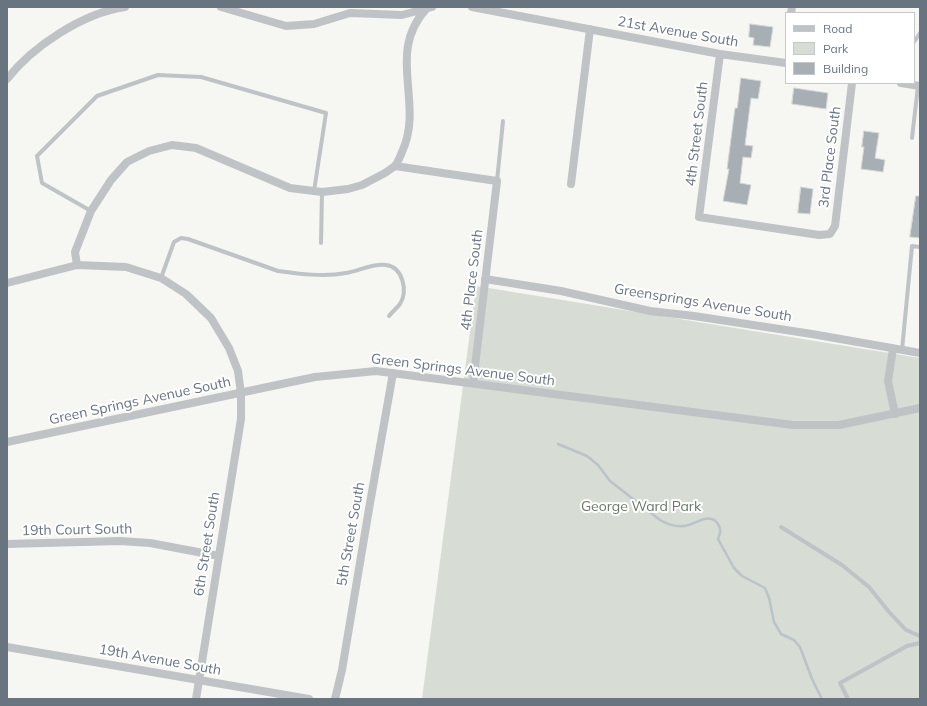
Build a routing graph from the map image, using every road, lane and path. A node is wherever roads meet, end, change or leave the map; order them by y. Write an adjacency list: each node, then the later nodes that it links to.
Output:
1 (125, 7): 8 (street)
2 (222, 7): 3 (street)
3 (429, 7): 14 (street)
4 (472, 7): 5 (street, 21st Avenue South)
5 (590, 29): 6 (street, 21st Avenue South); 16 (street)
6 (720, 54): 7 (street, 21st Avenue South); 19 (street, 4th Street South)
7 (785, 61)
8 (7, 79)
9 (852, 84): 19 (street, 3rd Place South)
10 (907, 84): 11 (street)
11 (919, 86): 13 (lane)
12 (503, 121): 15 (lane)
13 (912, 138)
14 (395, 166): 15 (street); 17 (street)
15 (497, 181): 24 (street, 4th Place South)
16 (571, 184)
17 (318, 192): 18 (street); 18 (lane); 20 (lane)
18 (91, 211): 22 (street)
19 (830, 234)
20 (321, 243)
21 (920, 247): 27 (lane)
22 (77, 265): 23 (street, 6th Street South); 25 (street, 6th Street South)
23 (161, 278): 26 (lane); 31 (street, 6th Street South)
24 (485, 279): 27 (street, Greensprings Avenue South); 30 (street, 4th Place South)
25 (7, 282)
26 (389, 316)
27 (897, 349): 28 (street, Greensprings Avenue South); 33 (street)
28 (920, 353)
29 (393, 373): 30 (street, Green Springs Avenue South); 31 (street, Green Springs Avenue South); 44 (street, 5th Street South)
30 (473, 383): 33 (street, Green Springs Avenue South)
31 (241, 394): 34 (street, Green Springs Avenue South); 37 (street, 6th Street South)
32 (920, 408): 33 (street, Green Springs Avenue South)
33 (895, 414)
34 (7, 442)
35 (781, 527): 38 (lane)
36 (7, 544): 37 (street, 19th Court South)
37 (218, 556): 41 (street, 6th Street South)
38 (920, 636)
39 (920, 643): 45 (lane)
40 (7, 647): 41 (street, 19th Avenue South)
41 (199, 680): 42 (street, 6th Street South); 43 (street, 19th Avenue South)
42 (196, 699)
43 (309, 699)
44 (335, 699)
45 (848, 699)

